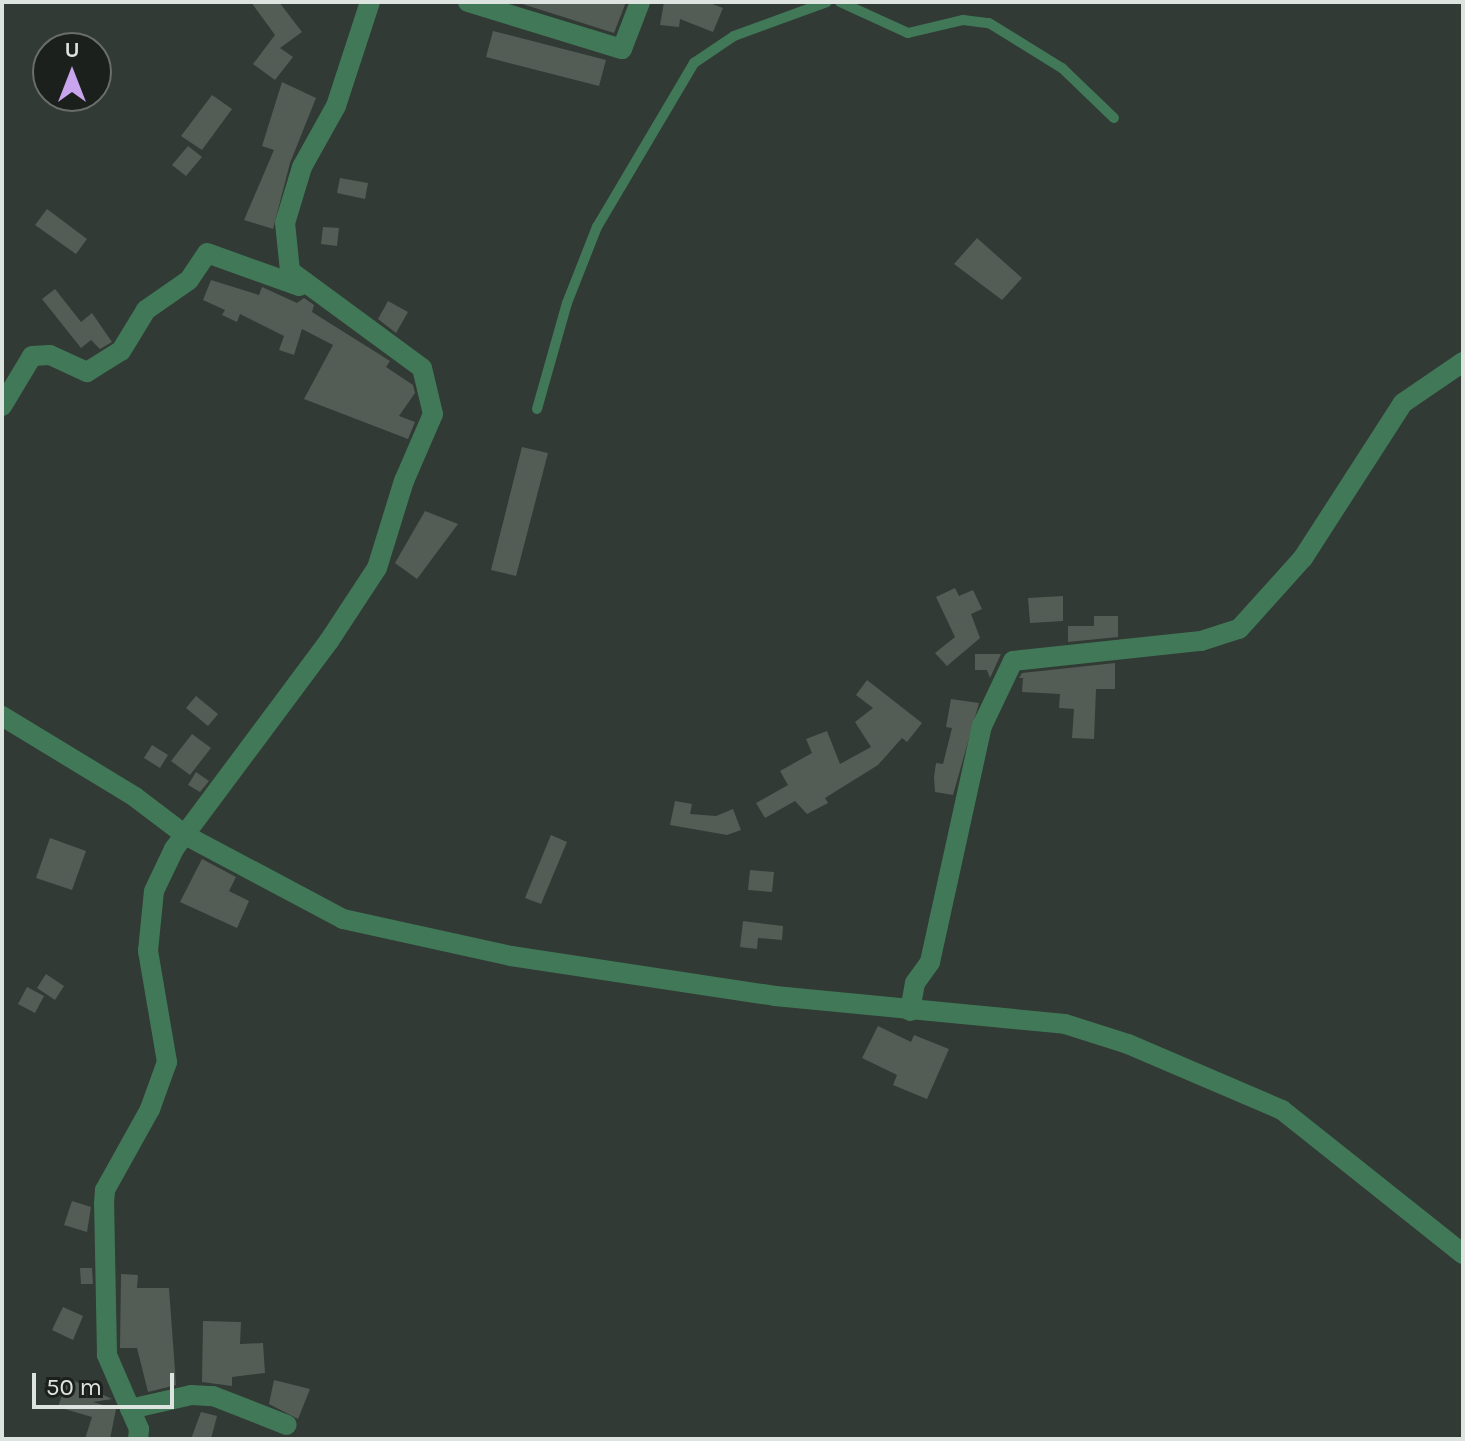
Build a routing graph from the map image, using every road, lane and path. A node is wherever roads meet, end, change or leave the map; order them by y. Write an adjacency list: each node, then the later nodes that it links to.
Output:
1 (370, 2): 7 (street)
2 (468, 2): 3 (street)
3 (640, 2)
4 (827, 2): 10 (lane)
5 (840, 2): 6 (lane)
6 (1114, 118)
7 (319, 294): 9 (street); 12 (street)
8 (1463, 362): 13 (street)
9 (2, 406)
10 (537, 409)
11 (2, 716): 12 (street)
12 (185, 835): 13 (street); 15 (street)
13 (912, 999): 14 (street)
14 (1463, 1254)
15 (130, 1409): 16 (street); 17 (street)
16 (287, 1425)
17 (138, 1439)

